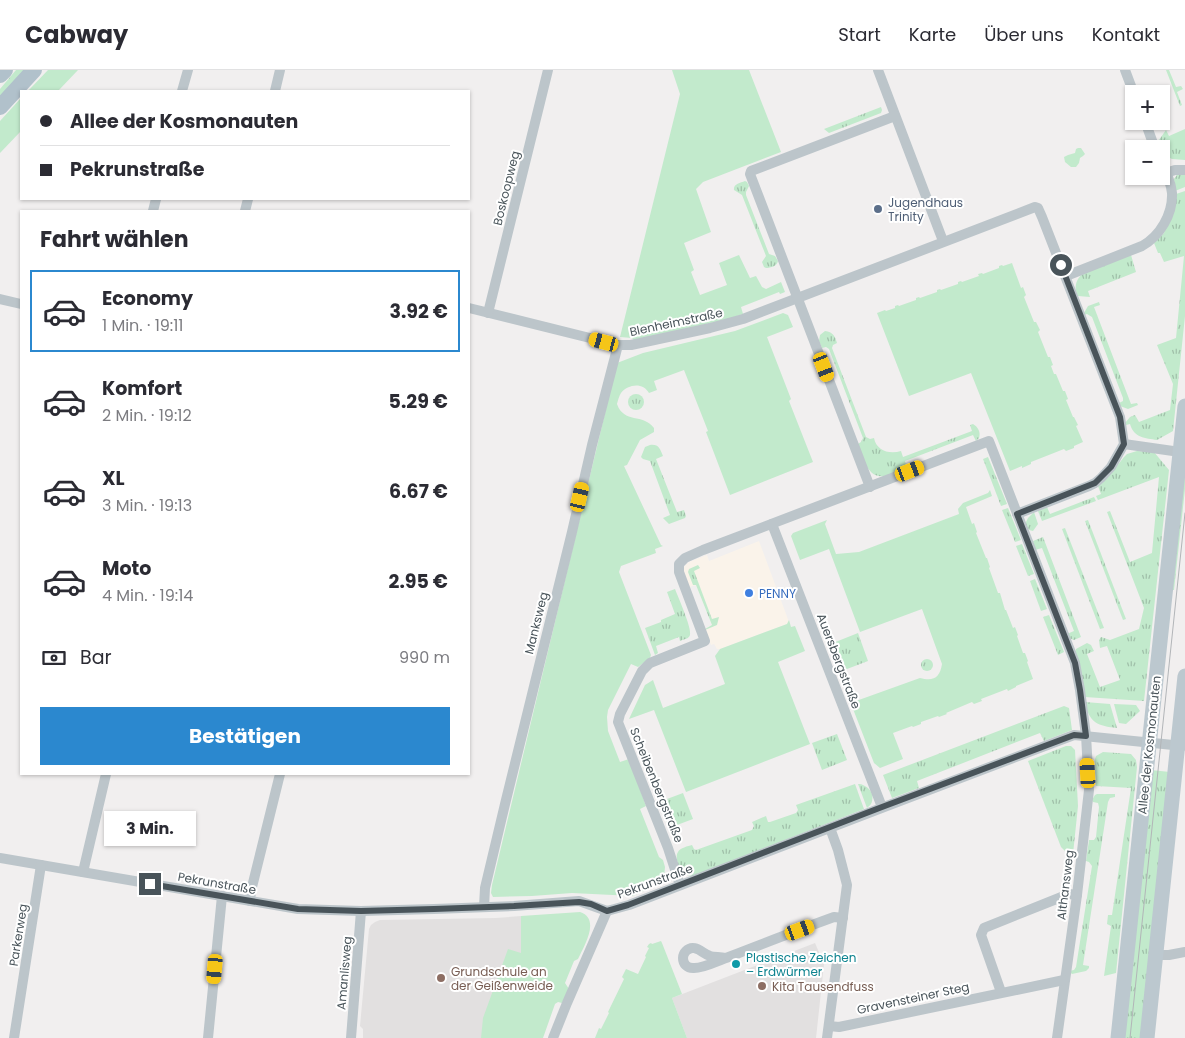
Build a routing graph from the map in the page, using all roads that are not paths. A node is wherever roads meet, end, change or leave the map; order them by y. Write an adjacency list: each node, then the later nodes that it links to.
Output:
1 (5, 70): 8 (main road)
2 (34, 70): 12 (main road)
3 (188, 70): 10 (street)
4 (280, 70): 11 (street)
5 (548, 70): 23 (street, Boskoopweg)
6 (878, 70): 13 (street)
7 (1125, 70): 9 (street)
8 (0, 75)
9 (1131, 85)
10 (182, 90)
11 (275, 90)
12 (0, 107)
13 (895, 116): 17 (street); 19 (street)
14 (1185, 170): 15 (street)
15 (1170, 172)
16 (1170, 184): 18 (street)
17 (943, 241): 18 (street, Blenheimstraße); 19 (street, Blenheimstraße)
18 (1066, 276): 26 (street)
19 (798, 298): 24 (street, Blenheimstraße); 28 (street)
20 (0, 299): 21 (street)
21 (20, 304)
22 (470, 308): 23 (street, Blenheimstraße)
23 (488, 313): 24 (street, Blenheimstraße)
24 (618, 345): 46 (street, Manksweg)
25 (1185, 406): 27 (main road, Allee der Kosmonauten)
26 (1124, 444): 27 (street); 29 (street)
27 (1180, 452): 33 (main road, Allee der Kosmonauten)
28 (870, 487): 29 (street); 30 (street)
29 (1017, 514): 32 (street)
30 (772, 524): 37 (street, Auersbergstraße); 42 (street, Scheibenbergstraße)
31 (1185, 676): 34 (main road)
32 (1086, 736): 33 (street, Pekrunstraße); 37 (street, Pekrunstraße); 43 (street, Althansweg)
33 (1149, 742): 34 (street, Pekrunstraße); 62 (main road, Allee der Kosmonauten)
34 (1181, 746): 51 (main road)
35 (106, 775): 41 (street)
36 (280, 775): 45 (street)
37 (882, 807): 38 (street, Pekrunstraße)
38 (830, 828): 42 (street, Pekrunstraße); 49 (street)
39 (0, 858): 40 (street, Pekrunstraße)
40 (41, 865): 41 (street, Pekrunstraße); 56 (street, Parkerweg)
41 (83, 872): 44 (street, Pekrunstraße)
42 (680, 885): 48 (street, Pekrunstraße)
43 (1077, 895): 53 (street, Althansweg); 54 (street)
44 (222, 896): 45 (street, Pekrunstraße); 57 (street)
45 (250, 901): 47 (street, Pekrunstraße)
46 (484, 907): 47 (street, Pekrunstraße); 48 (street, Pekrunstraße)
47 (361, 911): 58 (street, Amanlisweg)
48 (607, 911): 59 (street)
49 (843, 918): 52 (street); 55 (street)
50 (1185, 952): 51 (street)
51 (1155, 955): 63 (main road)
52 (725, 958)
53 (1064, 980): 54 (street, Gravensteiner Steg); 61 (street, Althansweg)
54 (1001, 992): 55 (street, Gravensteiner Steg)
55 (829, 1026): 60 (street)
56 (14, 1038)
57 (208, 1038)
58 (351, 1038)
59 (553, 1038)
60 (827, 1038)
61 (1057, 1038)
62 (1118, 1038)
63 (1147, 1038)

